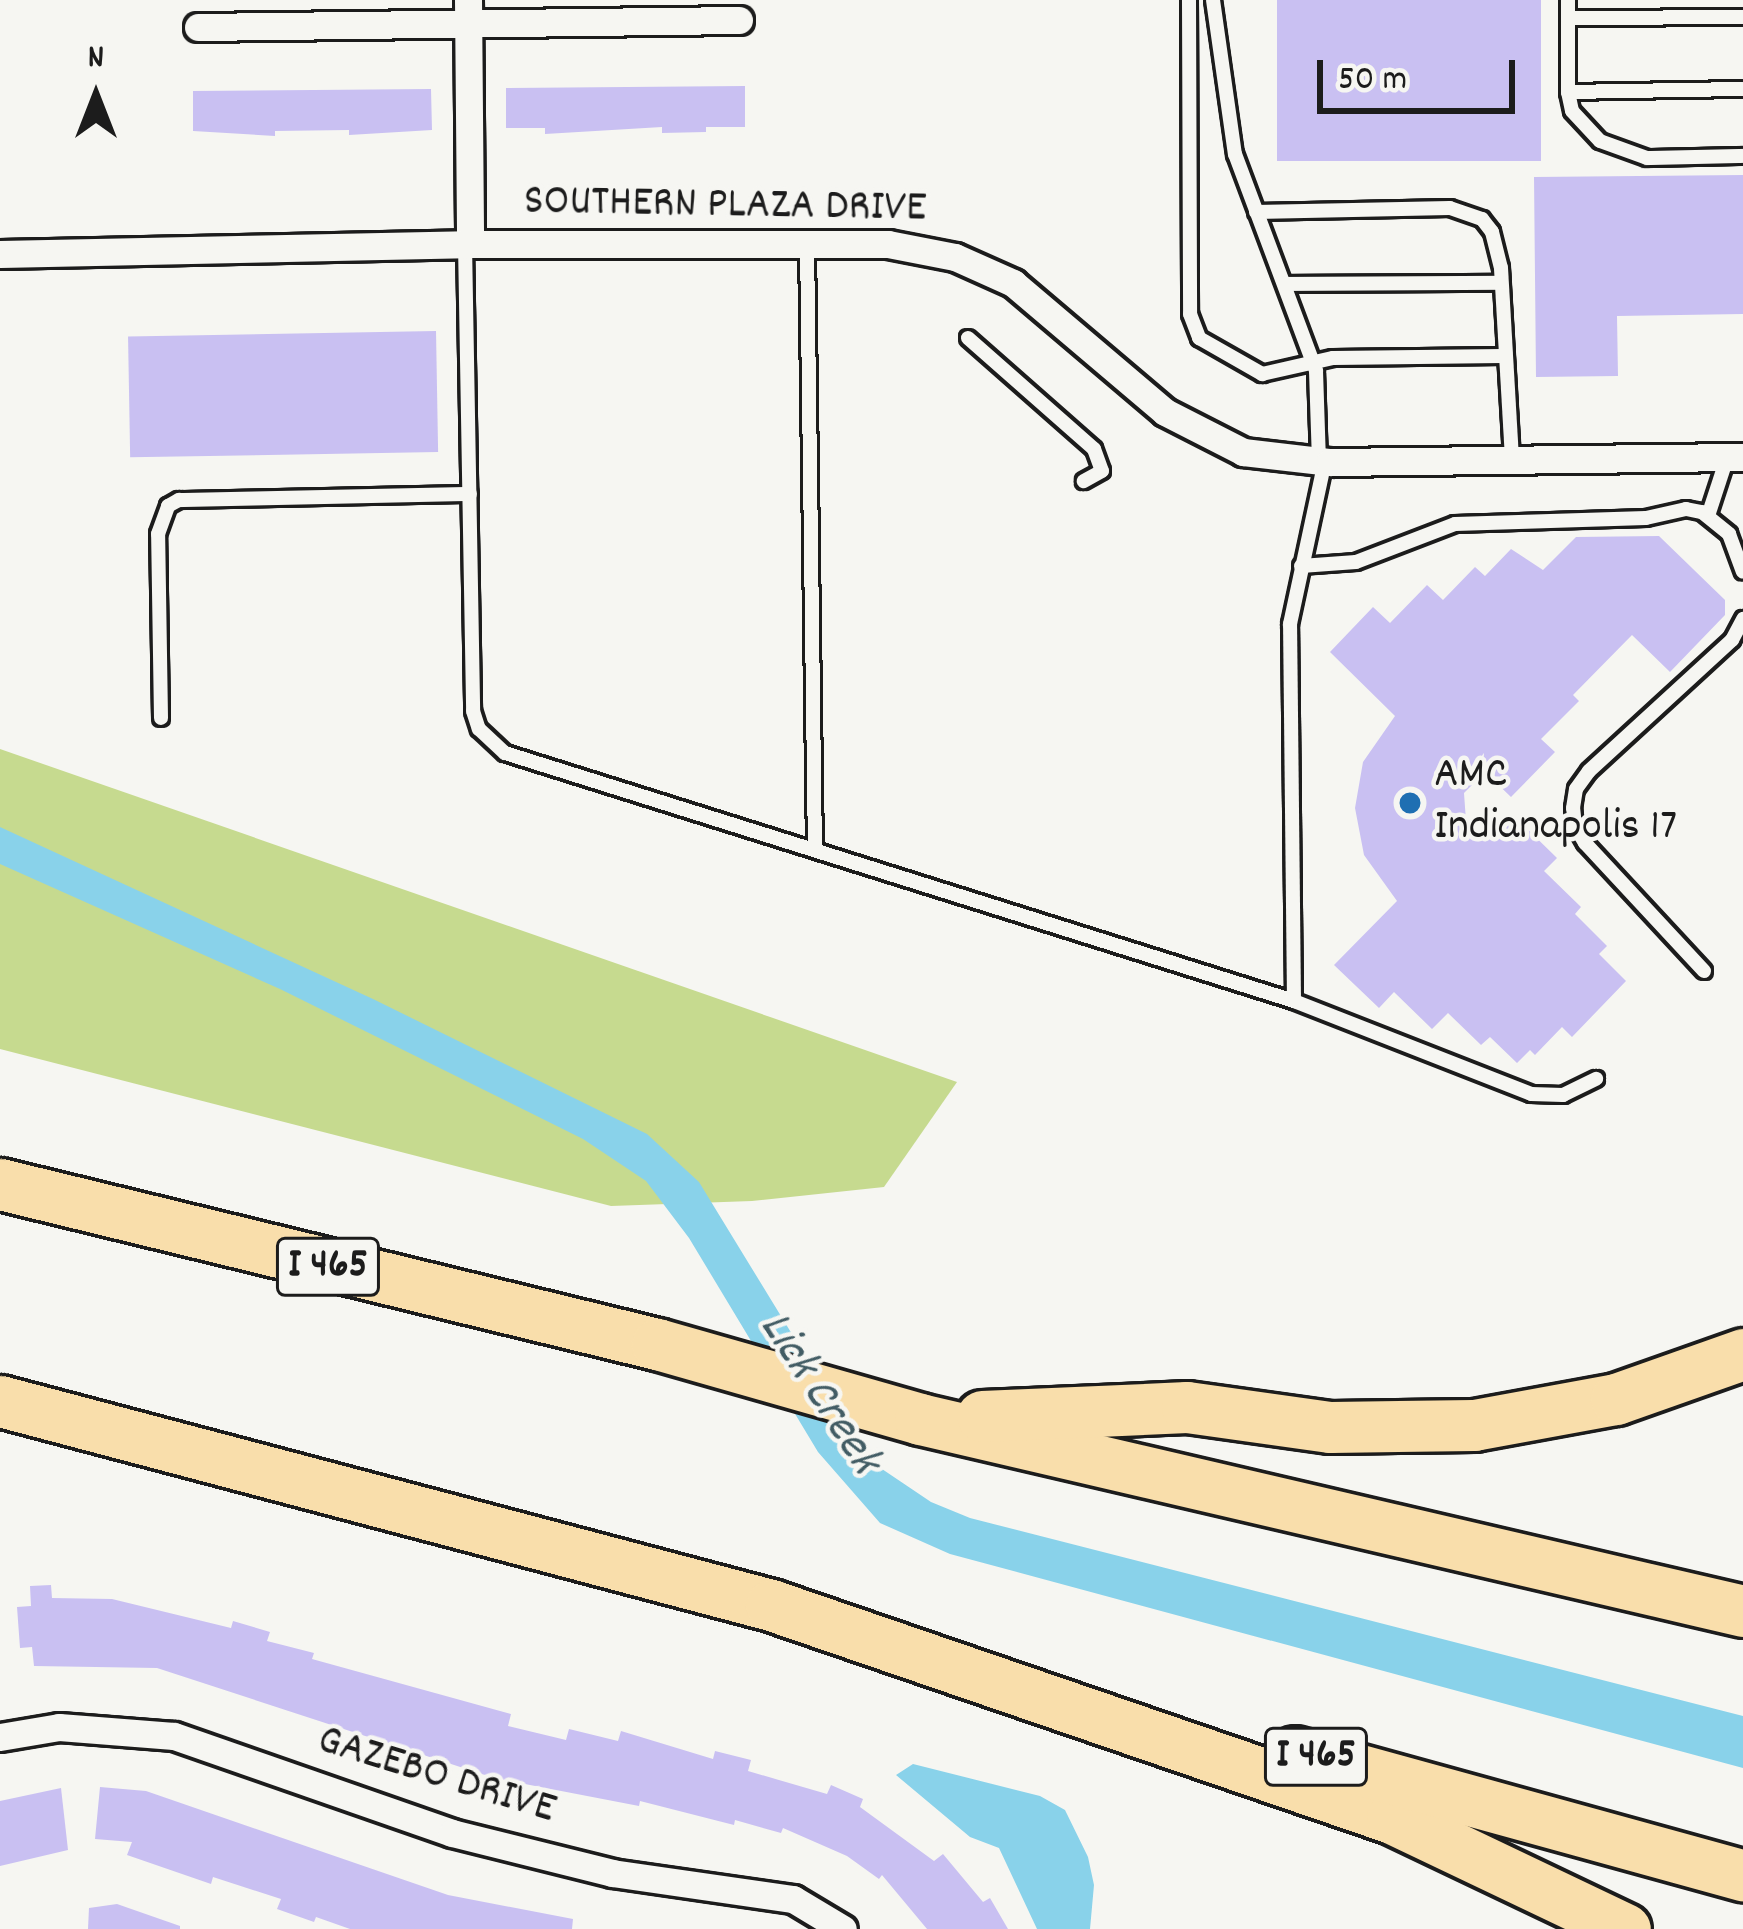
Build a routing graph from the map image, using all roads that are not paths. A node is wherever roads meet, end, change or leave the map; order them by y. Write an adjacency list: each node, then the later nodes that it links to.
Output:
1 (1189, 0): 20 (lane)
2 (1213, 0): 12 (lane)
3 (1568, 0): 6 (lane)
4 (468, 12): 7 (street); 8 (street); 14 (street)
5 (1743, 17): 6 (lane)
6 (1568, 18): 10 (lane)
7 (739, 20)
8 (198, 27)
9 (1743, 89): 10 (lane)
10 (1568, 92): 11 (lane)
11 (1743, 156)
12 (1256, 212): 16 (lane); 17 (lane)
13 (807, 242): 14 (street, SOUTHERN PLAZA DRIVE); 23 (street, SOUTHERN PLAZA DRIVE); 31 (lane)
14 (468, 244): 15 (street, SOUTHERN PLAZA DRIVE); 25 (lane)
15 (0, 254)
16 (1501, 283): 17 (lane); 19 (lane)
17 (1285, 284): 20 (lane)
18 (968, 338): 24 (lane)
19 (1503, 356): 20 (lane); 22 (lane)
20 (1313, 361): 23 (lane)
21 (1735, 457): 22 (street, SOUTHERN PLAZA DRIVE); 26 (lane)
22 (1512, 459): 23 (street, SOUTHERN PLAZA DRIVE)
23 (1322, 461): 27 (lane)
24 (1084, 481)
25 (470, 494): 30 (lane); 31 (lane)
26 (1708, 516): 27 (lane); 28 (lane)
27 (1301, 566): 33 (lane)
28 (1743, 572)
29 (1743, 619): 32 (lane)
30 (161, 718)
31 (814, 850): 33 (lane)
32 (1704, 971)
33 (1294, 1001): 34 (lane)
34 (1596, 1079)
35 (0, 1184): 38 (highway, I 465)
36 (1743, 1354): 38 (highway)
37 (0, 1401): 40 (highway, I 465)
38 (920, 1419): 39 (highway, I 465)
39 (1743, 1611)
40 (888, 1646): 42 (highway, I 465); 44 (highway)
41 (0, 1737): 43 (street, GAZEBO DRIVE)
42 (1743, 1875)
43 (843, 1929)
44 (1625, 1929)

